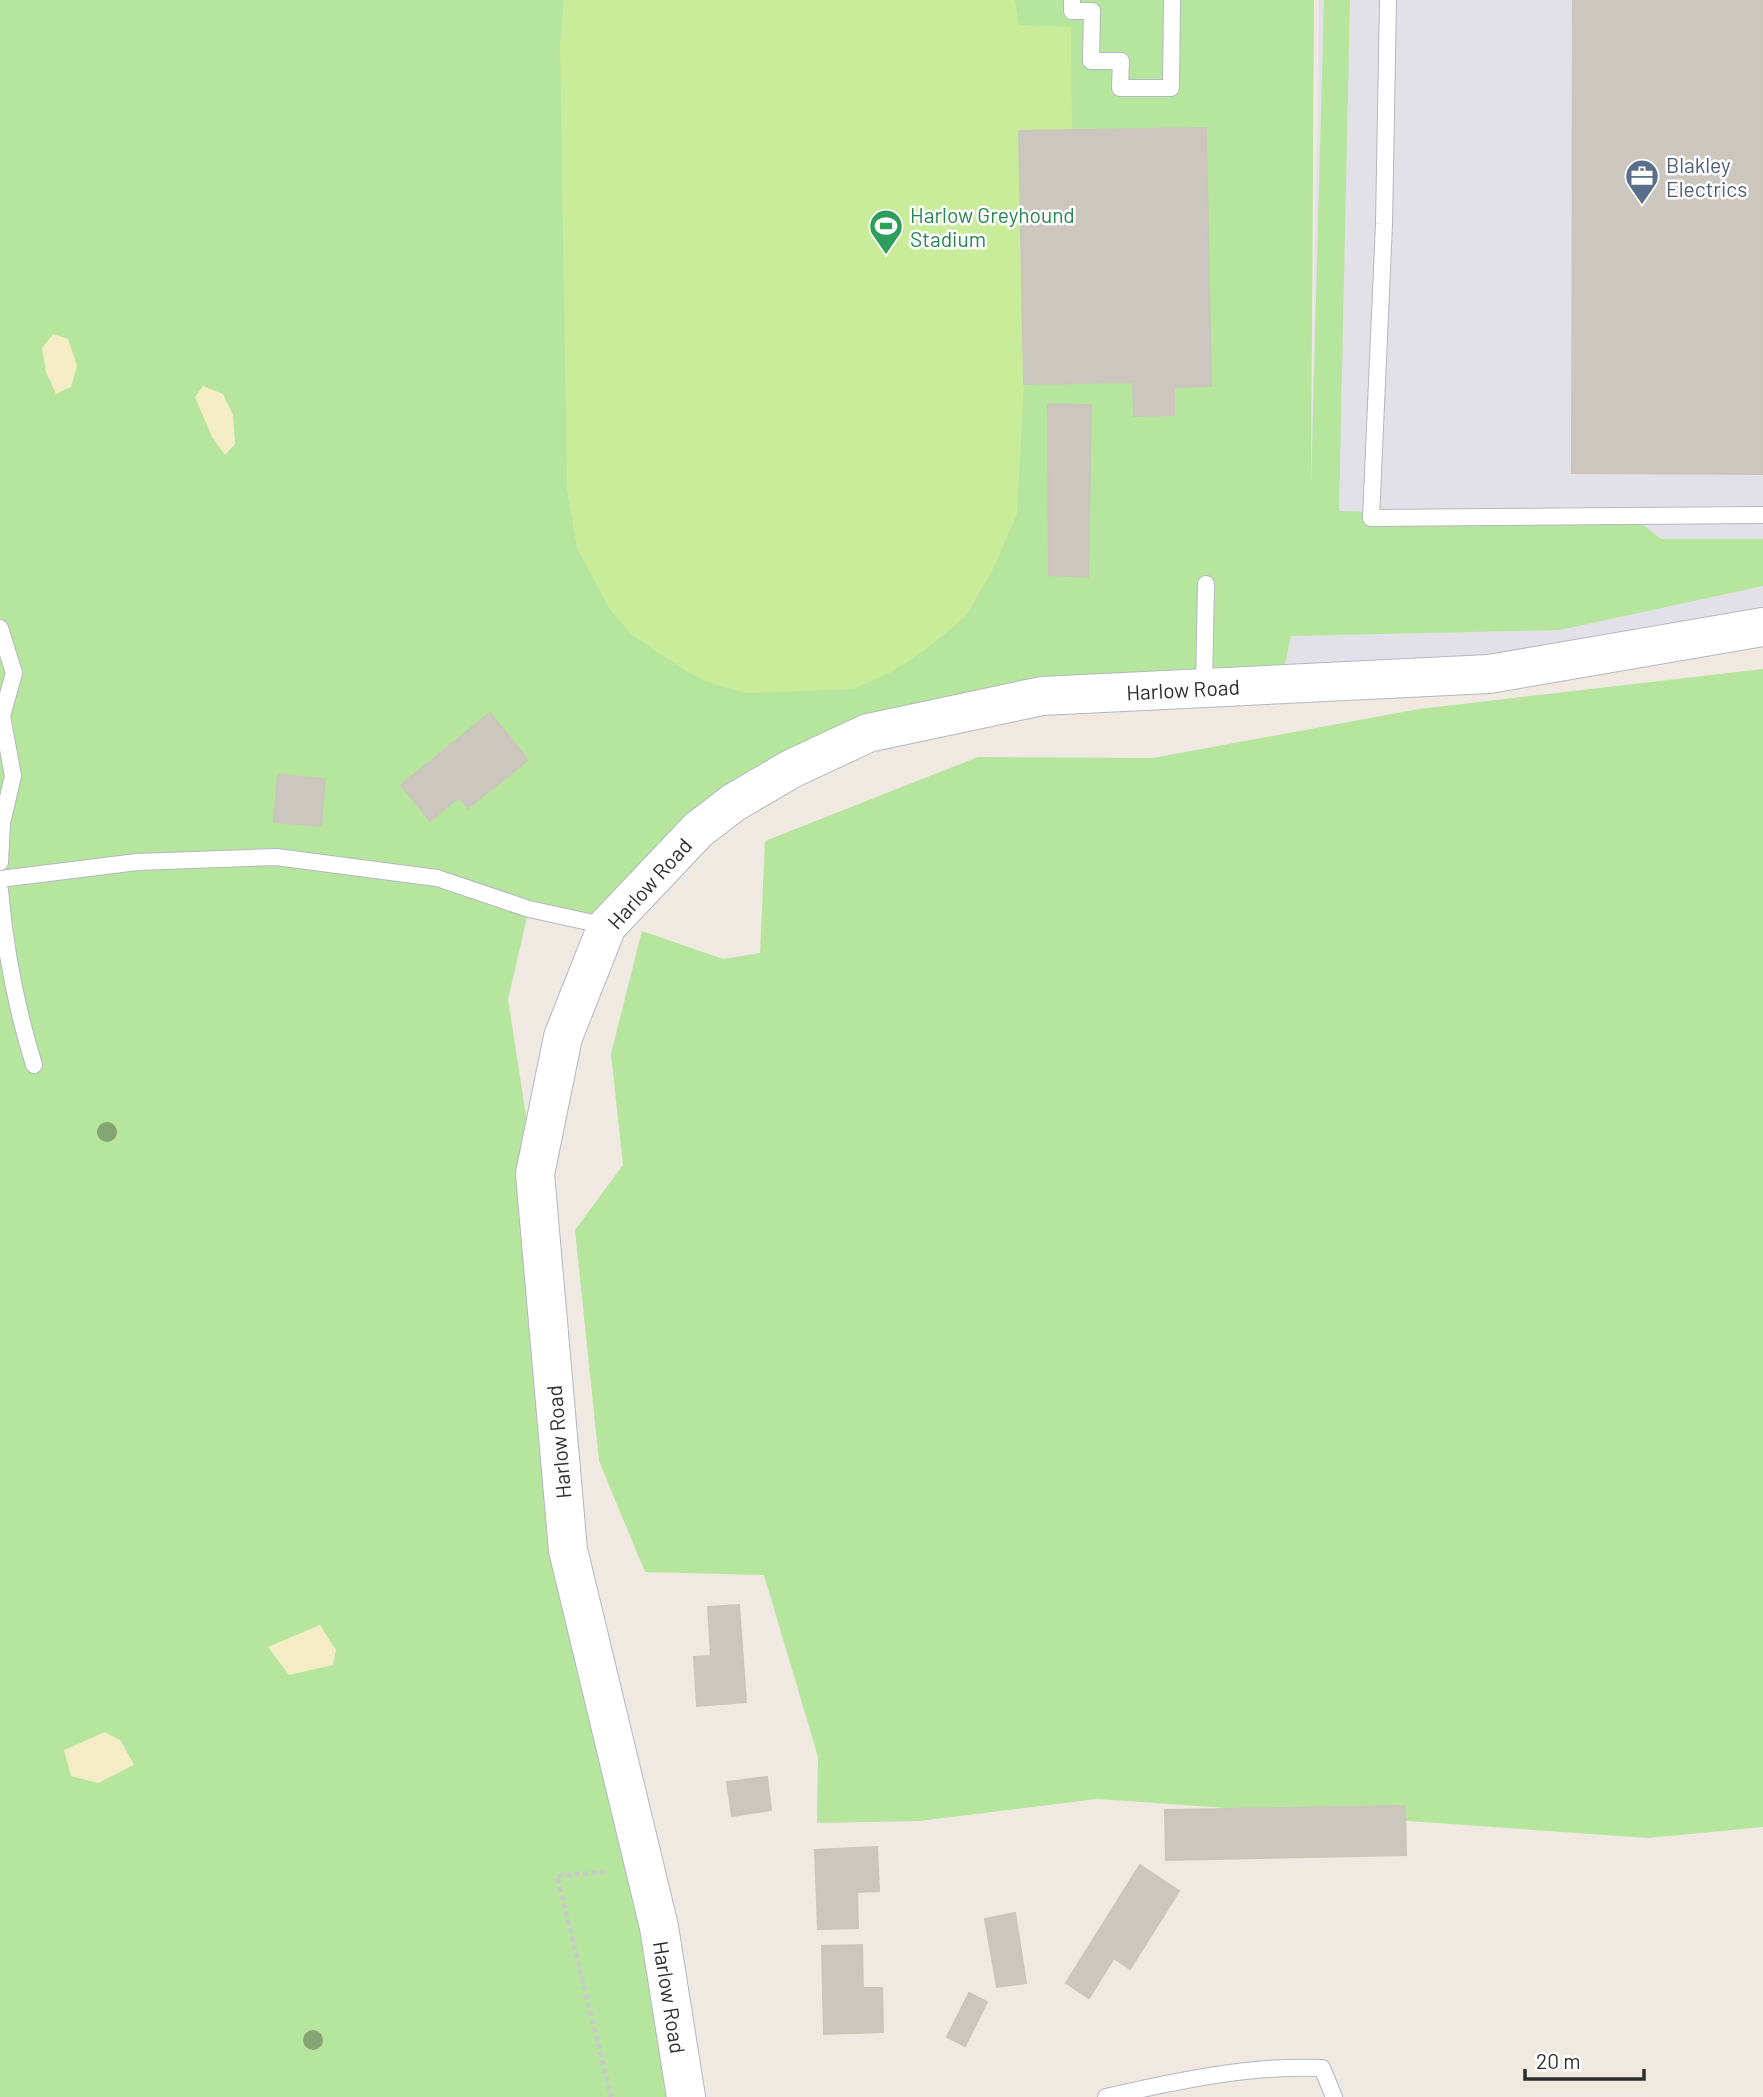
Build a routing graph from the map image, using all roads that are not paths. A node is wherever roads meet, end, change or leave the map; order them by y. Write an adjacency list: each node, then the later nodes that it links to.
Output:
1 (1072, 0): 2 (lane)
2 (1172, 0)
3 (1388, 0): 4 (lane)
4 (1763, 515)
5 (1206, 584): 8 (lane)
6 (1763, 627): 8 (street, Harlow Road)
7 (0, 628): 9 (lane)
8 (1204, 688): 12 (street, Harlow Road)
9 (0, 862)
10 (0, 879): 12 (lane)
11 (0, 890): 13 (lane)
12 (607, 926): 14 (street, Harlow Road)
13 (34, 1065)
14 (686, 2097)
15 (1106, 2097): 16 (lane)
16 (1334, 2097)

